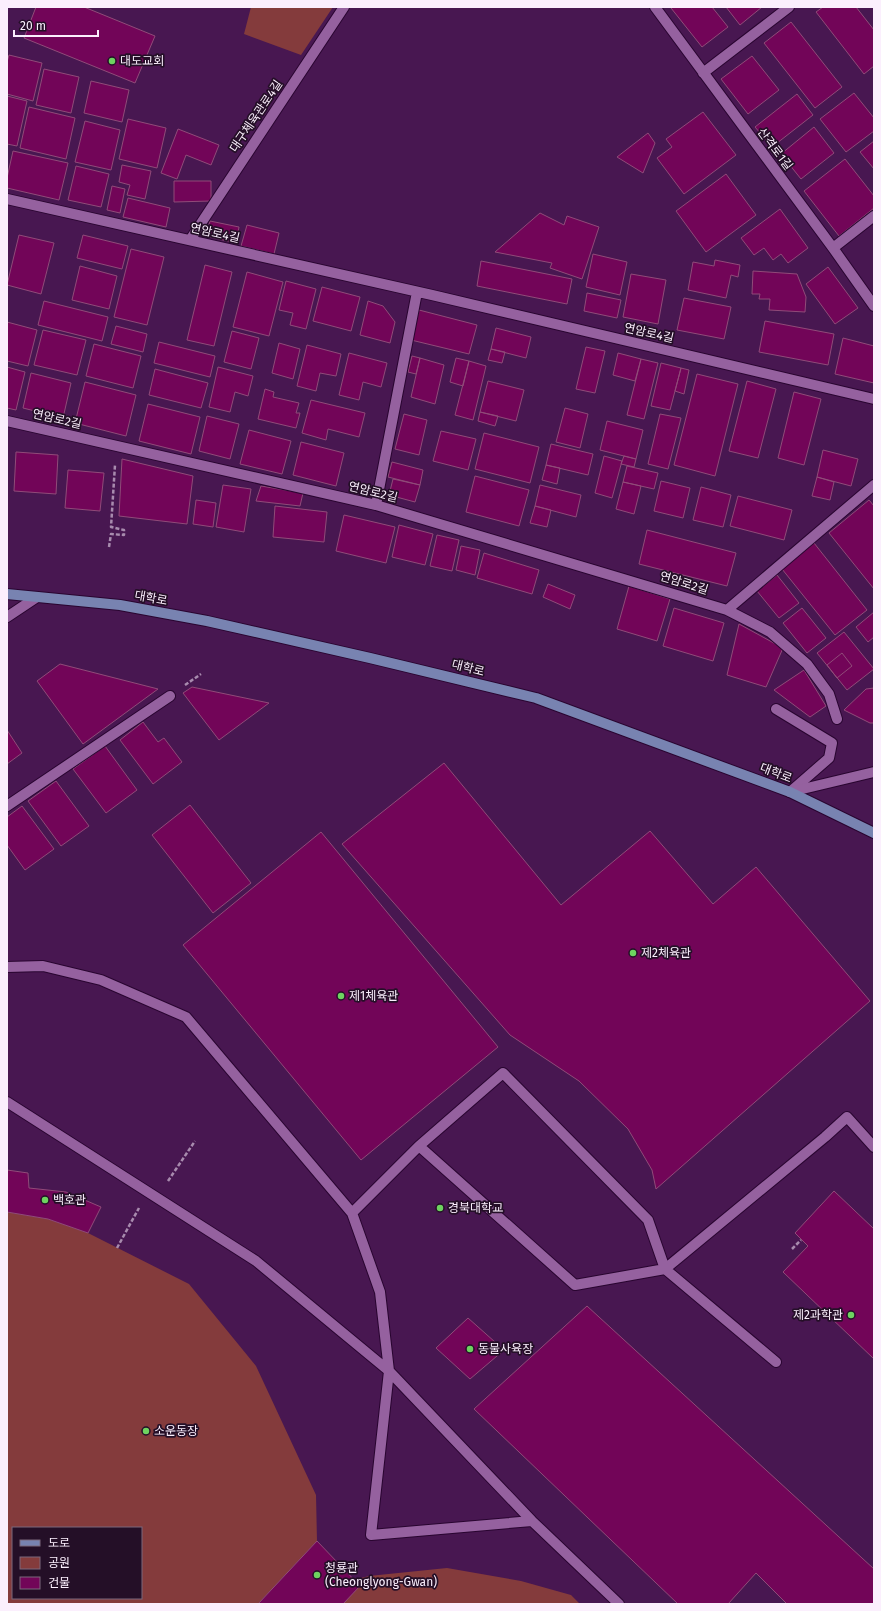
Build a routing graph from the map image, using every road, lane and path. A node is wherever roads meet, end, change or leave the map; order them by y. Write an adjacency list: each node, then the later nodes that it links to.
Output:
1 (344, 7): 7 (street, 대구체육관로4길)
2 (655, 7): 4 (street, 산격로1길)
3 (789, 7): 4 (street)
4 (703, 73): 8 (street, 산격로1길)
5 (7, 199): 7 (street, 연암로4길)
6 (874, 216): 8 (street)
7 (190, 240): 9 (street, 연암로4길)
8 (833, 248): 10 (street, 산격로1길)
9 (417, 292): 11 (street, 연암로4길); 15 (street)
10 (874, 306)
11 (874, 399)
12 (7, 421): 13 (street, 연암로2길)
13 (117, 447): 15 (street, 연암로2길); 16 (path)
14 (874, 485): 19 (street)
15 (376, 505): 19 (street, 연암로2길)
16 (109, 547)
17 (7, 594): 18 (main road, 대학로)
18 (37, 597): 20 (street); 25 (main road, 대학로)
19 (727, 610): 23 (street, 연암로2길)
20 (7, 617)
21 (170, 696): 26 (street)
22 (776, 709): 25 (street)
23 (837, 719)
24 (874, 772): 25 (street)
25 (790, 792): 27 (main road, 대학로)
26 (7, 806)
27 (874, 833)
28 (7, 967): 34 (street)
29 (7, 1102): 33 (street)
30 (194, 1142): 33 (path)
31 (419, 1146): 34 (street); 38 (street); 38 (street)
32 (874, 1146): 38 (street)
33 (152, 1195): 36 (path); 40 (street)
34 (352, 1213): 40 (street)
35 (801, 1240): 37 (path)
36 (117, 1248)
37 (792, 1249)
38 (665, 1269): 39 (street)
39 (776, 1362)
40 (389, 1371): 41 (street); 41 (street)
41 (532, 1521): 42 (street)
42 (619, 1604)

